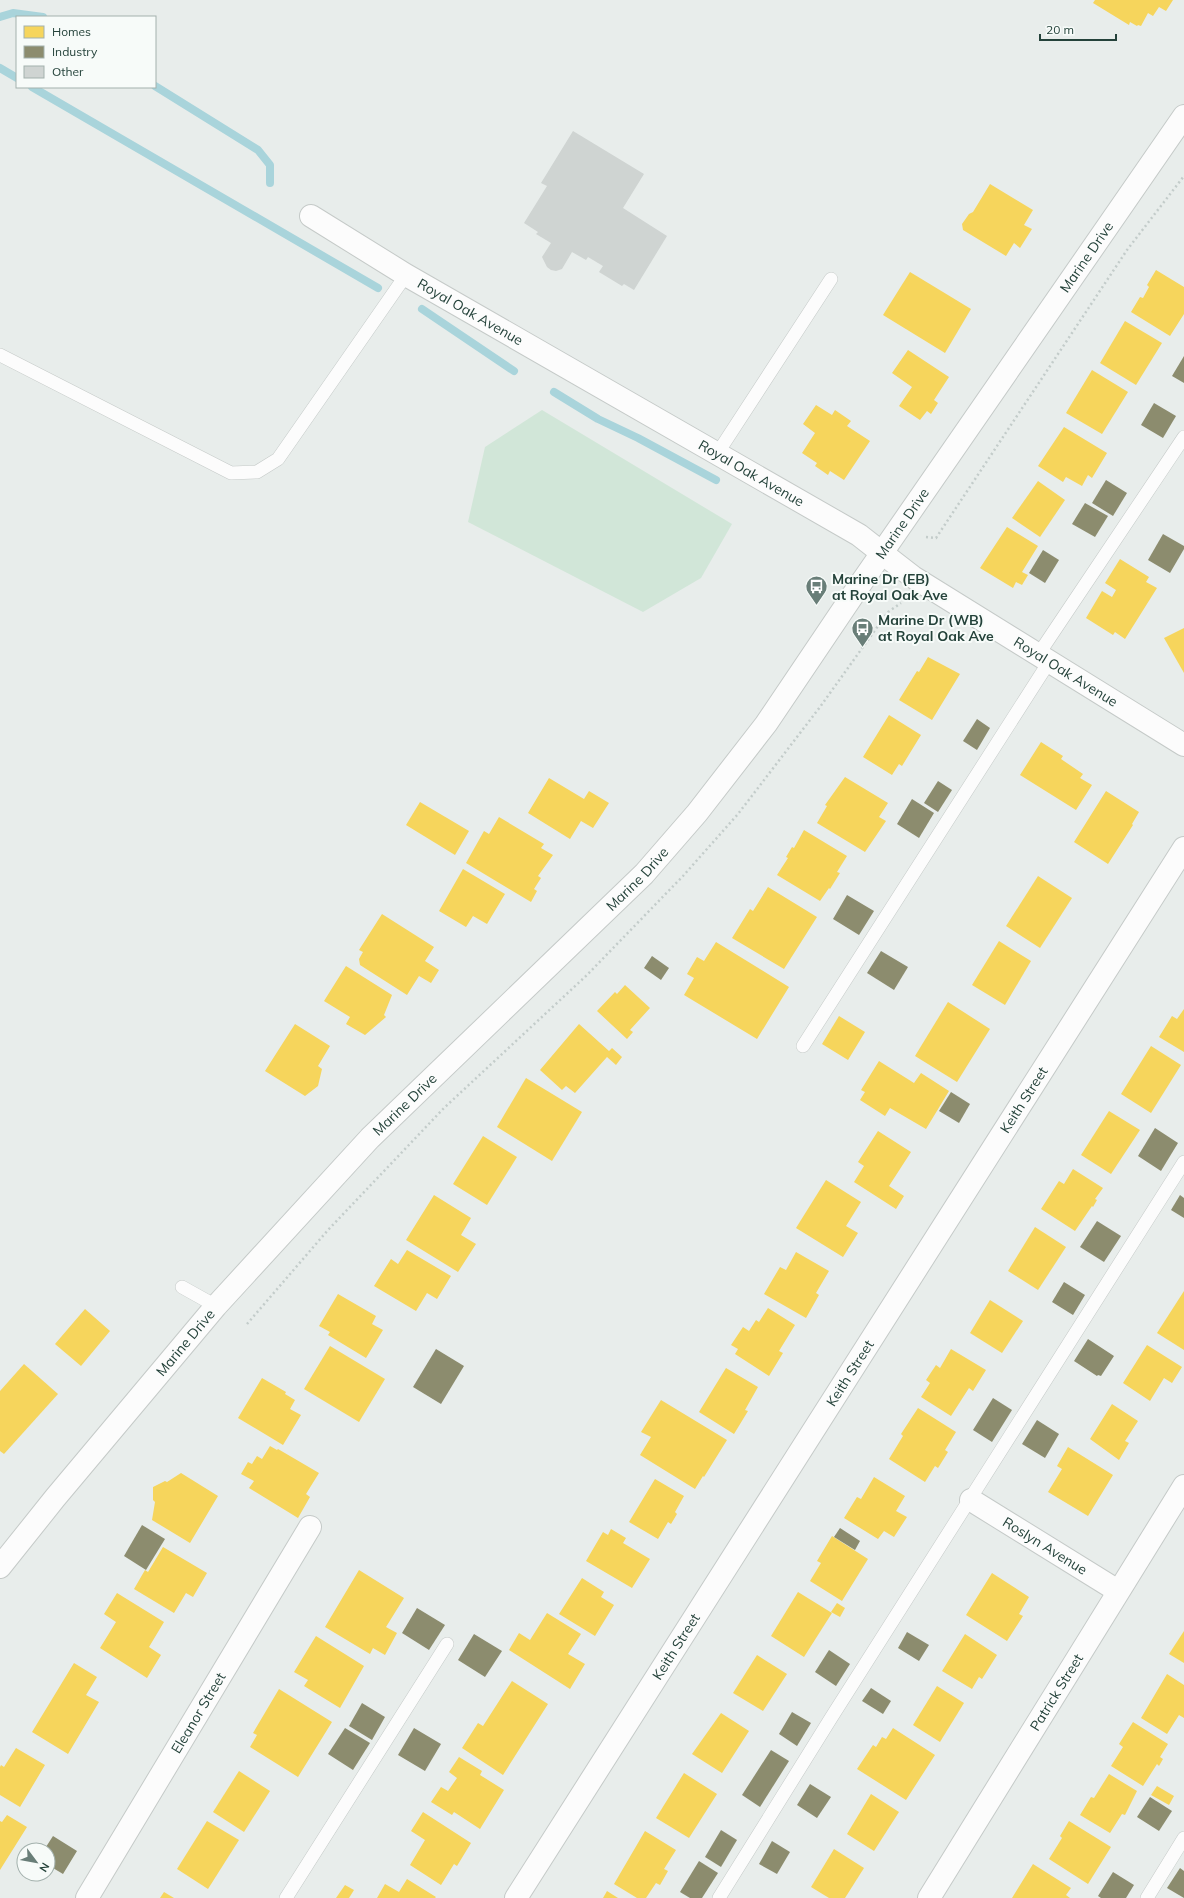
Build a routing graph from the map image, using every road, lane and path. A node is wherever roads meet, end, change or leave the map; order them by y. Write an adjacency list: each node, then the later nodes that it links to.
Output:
1 (1184, 116): 10 (street, Marine Drive)
2 (1184, 176): 9 (path)
3 (310, 216): 4 (street, Royal Oak Avenue)
4 (406, 275): 6 (lane); 8 (street, Royal Oak Avenue)
5 (831, 279): 8 (lane)
6 (0, 355)
7 (1184, 437): 11 (lane)
8 (717, 454): 10 (street, Royal Oak Avenue)
9 (926, 537)
10 (882, 553): 11 (street, Royal Oak Avenue); 17 (street, Marine Drive)
11 (1043, 659): 12 (street, Royal Oak Avenue); 14 (lane)
12 (1184, 746)
13 (1184, 848): 27 (street, Keith Street)
14 (804, 1046)
15 (1184, 1162): 19 (lane)
16 (182, 1287): 17 (lane)
17 (216, 1306): 21 (street, Marine Drive)
18 (1184, 1486): 22 (street, Patrick Street)
19 (971, 1500): 22 (street, Roslyn Avenue); 28 (lane)
20 (310, 1527): 25 (street, Eleanor Street)
21 (0, 1567)
22 (1118, 1592): 29 (street, Patrick Street)
23 (447, 1644): 26 (lane)
24 (1184, 1838): 30 (lane)
25 (87, 1898)
26 (286, 1898)
27 (516, 1898)
28 (719, 1898)
29 (929, 1898)
30 (1147, 1898)

